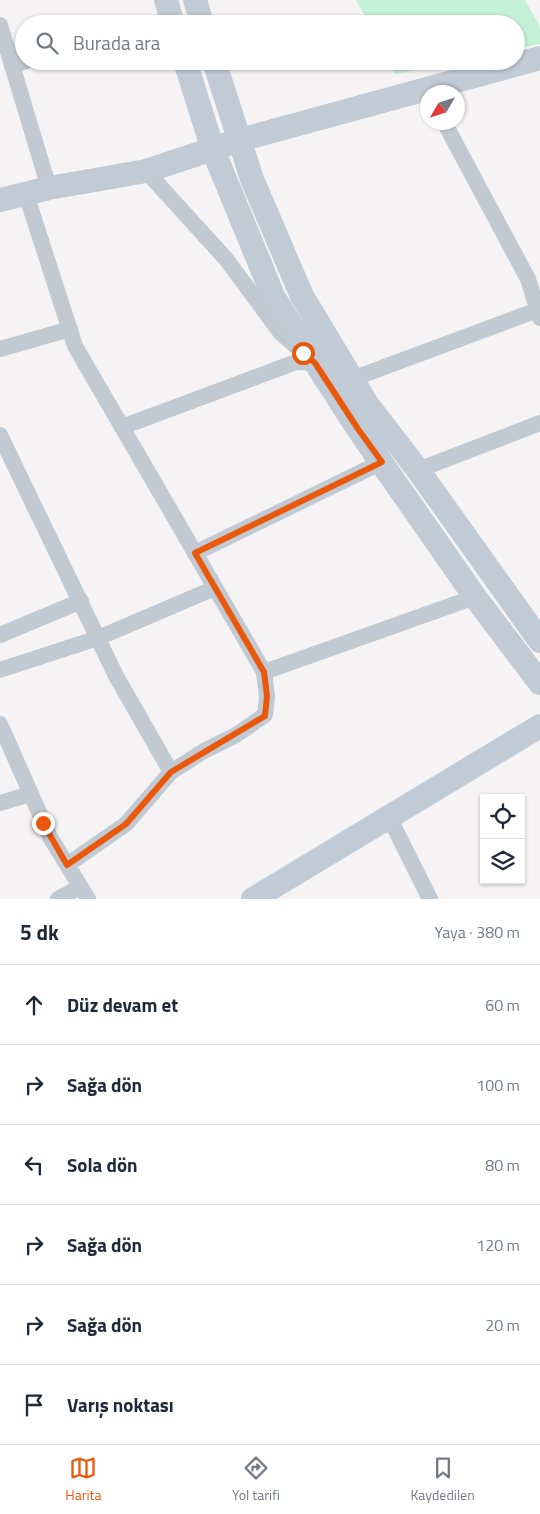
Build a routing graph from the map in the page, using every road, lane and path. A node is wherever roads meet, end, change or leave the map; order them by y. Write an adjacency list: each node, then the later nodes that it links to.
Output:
1 (166, 0): 3 (main road)
2 (195, 0): 4 (main road)
3 (170, 15)
4 (199, 15)
5 (0, 25): 6 (street)
6 (15, 54)
7 (539, 59): 8 (main road)
8 (525, 63)
9 (21, 70): 19 (street)
10 (188, 70): 17 (main road)
11 (217, 70): 16 (main road)
12 (500, 70): 13 (main road)
13 (448, 85)
14 (420, 93): 16 (main road)
15 (448, 130): 22 (street)
16 (240, 140): 17 (main road); 26 (main road)
17 (213, 150): 18 (main road); 25 (main road)
18 (146, 171): 19 (main road); 25 (street)
19 (49, 188): 20 (main road)
20 (26, 194): 21 (main road); 23 (street)
21 (0, 200)
22 (539, 313): 26 (street)
23 (70, 329): 24 (street); 28 (street)
24 (0, 349)
25 (315, 363): 28 (street); 30 (main road)
26 (352, 379): 31 (main road)
27 (540, 423): 31 (street)
28 (122, 427): 32 (street)
29 (0, 435): 35 (street)
30 (382, 462): 32 (street); 34 (main road)
31 (418, 470): 38 (main road)
32 (195, 553): 33 (street)
33 (215, 588): 37 (street); 40 (street)
34 (475, 597): 40 (street); 41 (main road)
35 (81, 601): 36 (street); 37 (street)
36 (0, 635)
37 (98, 638): 39 (street); 44 (street)
38 (540, 640)
39 (0, 670)
40 (264, 672): 44 (street)
41 (540, 683)
42 (0, 724): 45 (street)
43 (540, 726): 47 (main road)
44 (171, 772): 48 (street)
45 (30, 794): 46 (street); 48 (street)
46 (0, 803)
47 (389, 817): 50 (main road); 52 (street)
48 (67, 865): 49 (street)
49 (84, 893): 51 (street)
50 (265, 896)
51 (58, 899)
52 (430, 899)

